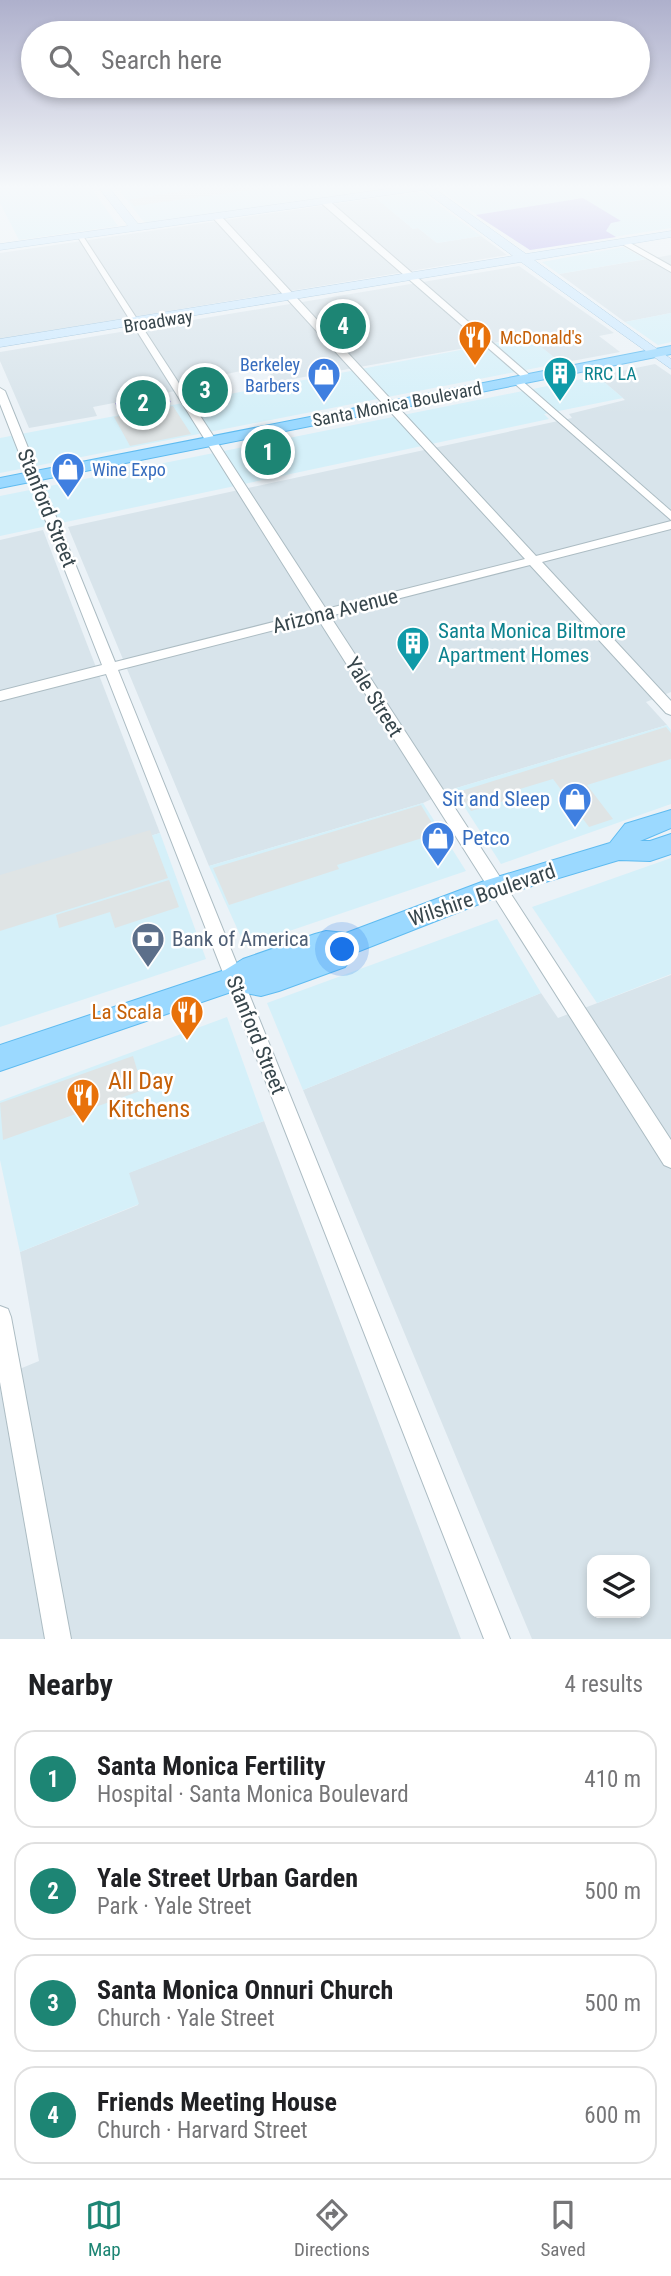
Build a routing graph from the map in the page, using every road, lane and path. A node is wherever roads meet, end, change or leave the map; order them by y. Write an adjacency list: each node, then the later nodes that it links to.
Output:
1 (95, 261): 8 (street, Yale Street)
2 (259, 261): 7 (street)
3 (393, 261): 6 (street)
4 (502, 261): 6 (street, Broadway)
5 (528, 261): 11 (street)
6 (411, 277): 7 (street, Broadway); 13 (street)
7 (291, 297): 8 (street, Broadway); 15 (street)
8 (134, 323): 9 (street, Broadway); 16 (street, Yale Street)
9 (0, 345)
10 (671, 350): 11 (main road, Santa Monica Boulevard)
11 (654, 353): 12 (street); 13 (main road, Santa Monica Boulevard)
12 (671, 366)
13 (523, 380): 15 (main road, Santa Monica Boulevard); 19 (street)
14 (0, 391): 17 (street, Stanford Street)
15 (392, 406): 16 (main road, Santa Monica Boulevard); 21 (street)
16 (209, 441): 17 (main road, Santa Monica Boulevard); 22 (street, Yale Street)
17 (34, 476): 18 (main road, Santa Monica Boulevard); 23 (street, Stanford Street)
18 (0, 483)
19 (671, 517)
20 (671, 525): 21 (street, Arizona Avenue)
21 (533, 560): 22 (street, Arizona Avenue); 25 (street)
22 (322, 614): 23 (street, Arizona Avenue); 29 (street, Yale Street)
23 (110, 667): 24 (street, Arizona Avenue); 30 (street, Stanford Street)
24 (0, 696)
25 (671, 710)
26 (671, 819): 28 (main road, Wilshire Boulevard)
27 (671, 844): 28 (main road, Wilshire Boulevard)
28 (619, 850): 29 (main road, Wilshire Boulevard)
29 (496, 887): 30 (main road, Wilshire Boulevard); 32 (street, Yale Street)
30 (234, 979): 31 (main road, Wilshire Boulevard); 35 (street, Stanford Street)
31 (0, 1058)
32 (671, 1158)
33 (0, 1317): 34 (street)
34 (58, 1639)
35 (497, 1639)

